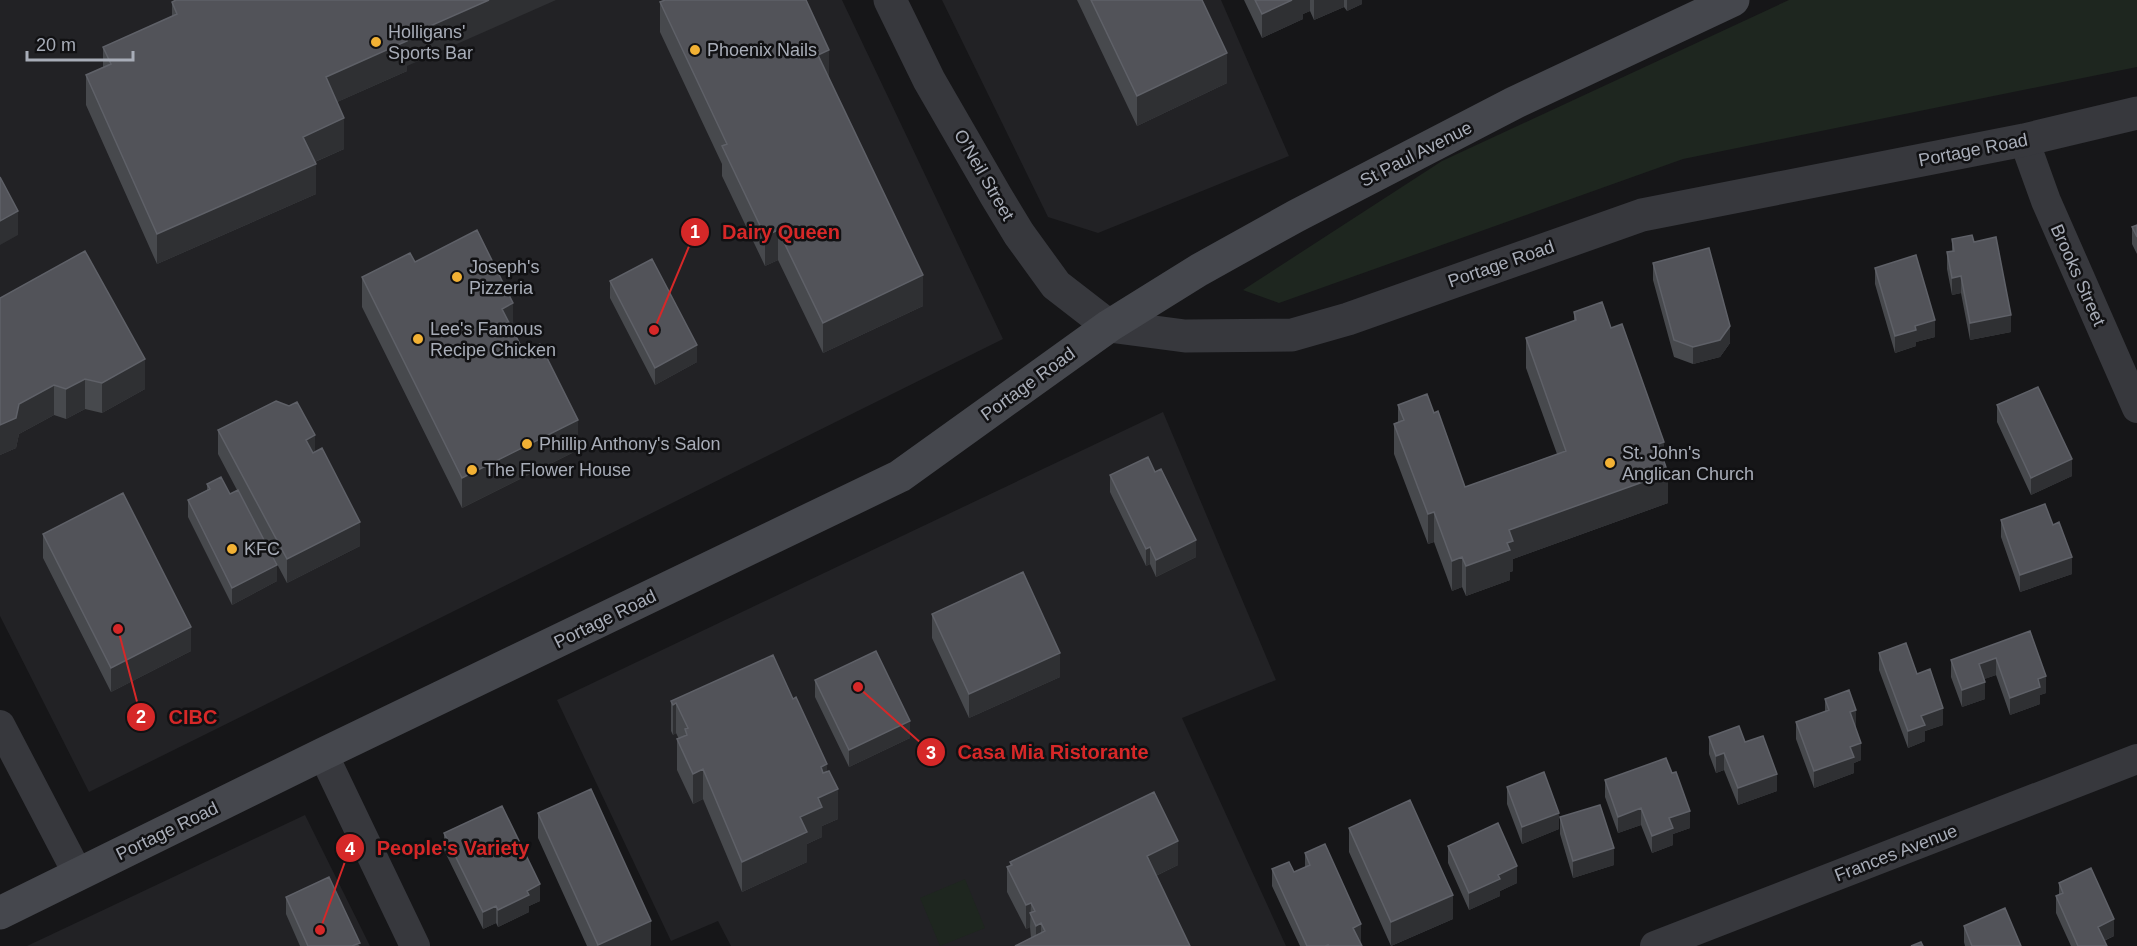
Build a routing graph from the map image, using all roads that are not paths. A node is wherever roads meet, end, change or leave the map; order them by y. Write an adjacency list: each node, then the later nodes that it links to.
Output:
1 (890, 0): 5 (street, O'Neil Street)
2 (1733, 0): 5 (main road, St Paul Avenue)
3 (2137, 113): 4 (street, Portage Road)
4 (2024, 140): 5 (street, Portage Road); 6 (street, Brooks Street)
5 (1109, 326): 8 (main road, Portage Road)
6 (2137, 408)
7 (0, 725): 10 (street)
8 (323, 754): 10 (main road, Portage Road); 12 (street)
9 (2137, 759): 13 (street, Frances Avenue)
10 (78, 874): 11 (main road, Portage Road)
11 (0, 913)
12 (415, 946)
13 (1654, 946)

